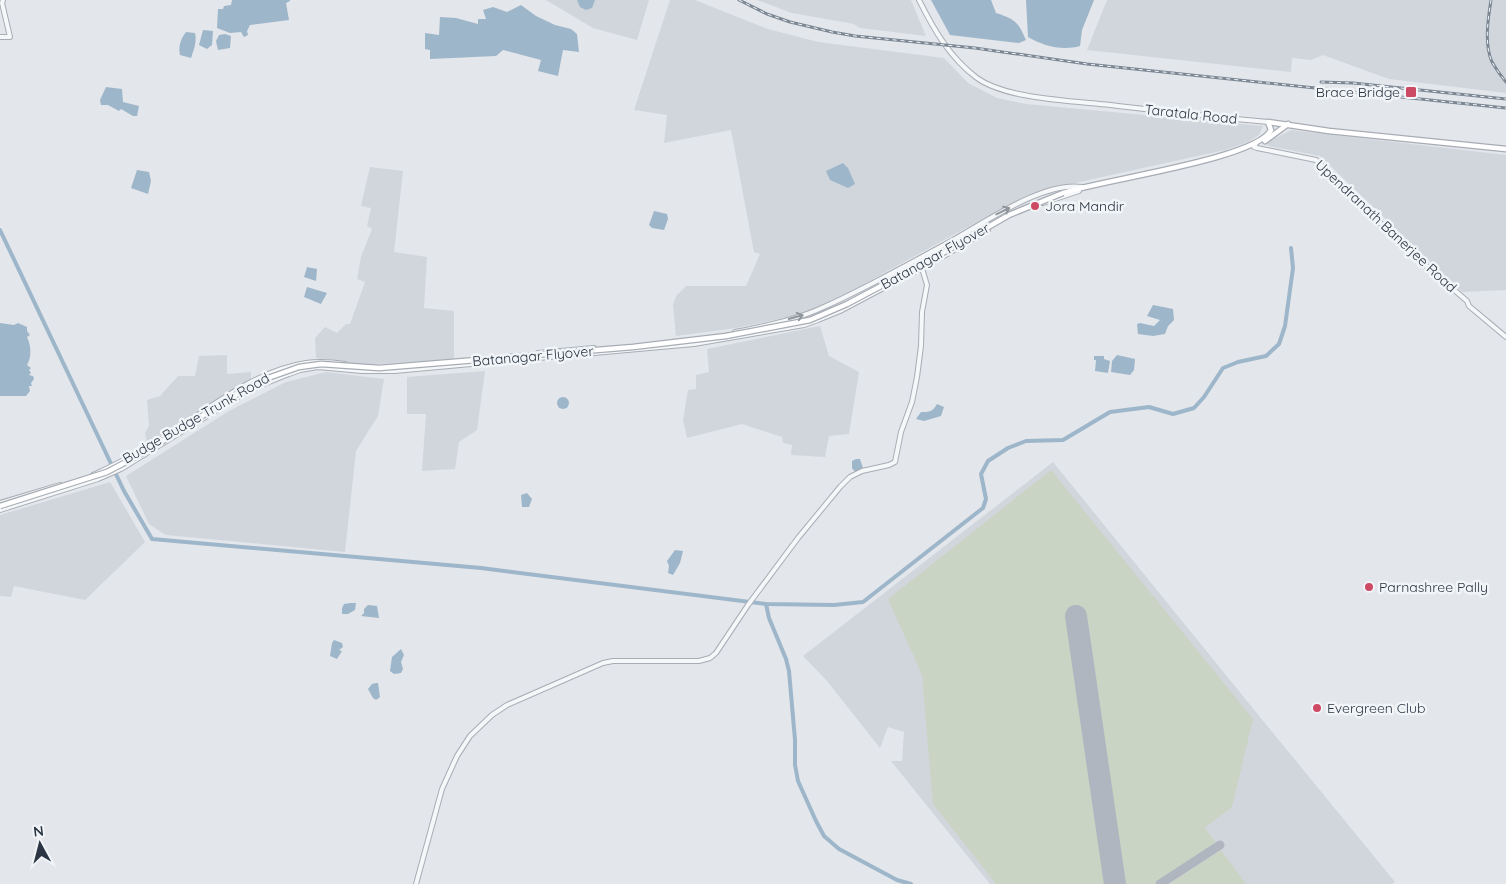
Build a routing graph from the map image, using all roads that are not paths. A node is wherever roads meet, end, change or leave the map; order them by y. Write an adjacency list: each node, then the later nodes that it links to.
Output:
1 (3, 0): 3 (street)
2 (919, 0): 4 (street, Taratala Road)
3 (0, 38)
4 (1268, 122): 5 (main road, Taratala Road); 6 (main road)
5 (1288, 124): 6 (main road, Batanagar Flyover); 7 (main road, Taratala Road)
6 (1255, 145): 8 (main road, Batanagar Flyover); 11 (street, Upendranath Banerjee Road)
7 (1506, 149)
8 (1081, 189): 9 (street, Budge Budge Trunk Road, one-way to 8); 10 (street, Budge Budge Trunk Road); 12 (main road, Batanagar Flyover, bridge)
9 (918, 259): 10 (street); 12 (street, Budge Budge Trunk Road, one-way to 9, bridge)
10 (922, 268): 12 (street, Budge Budge Trunk Road, bridge); 13 (street)
11 (1506, 337)
12 (0, 507)
13 (416, 884)

